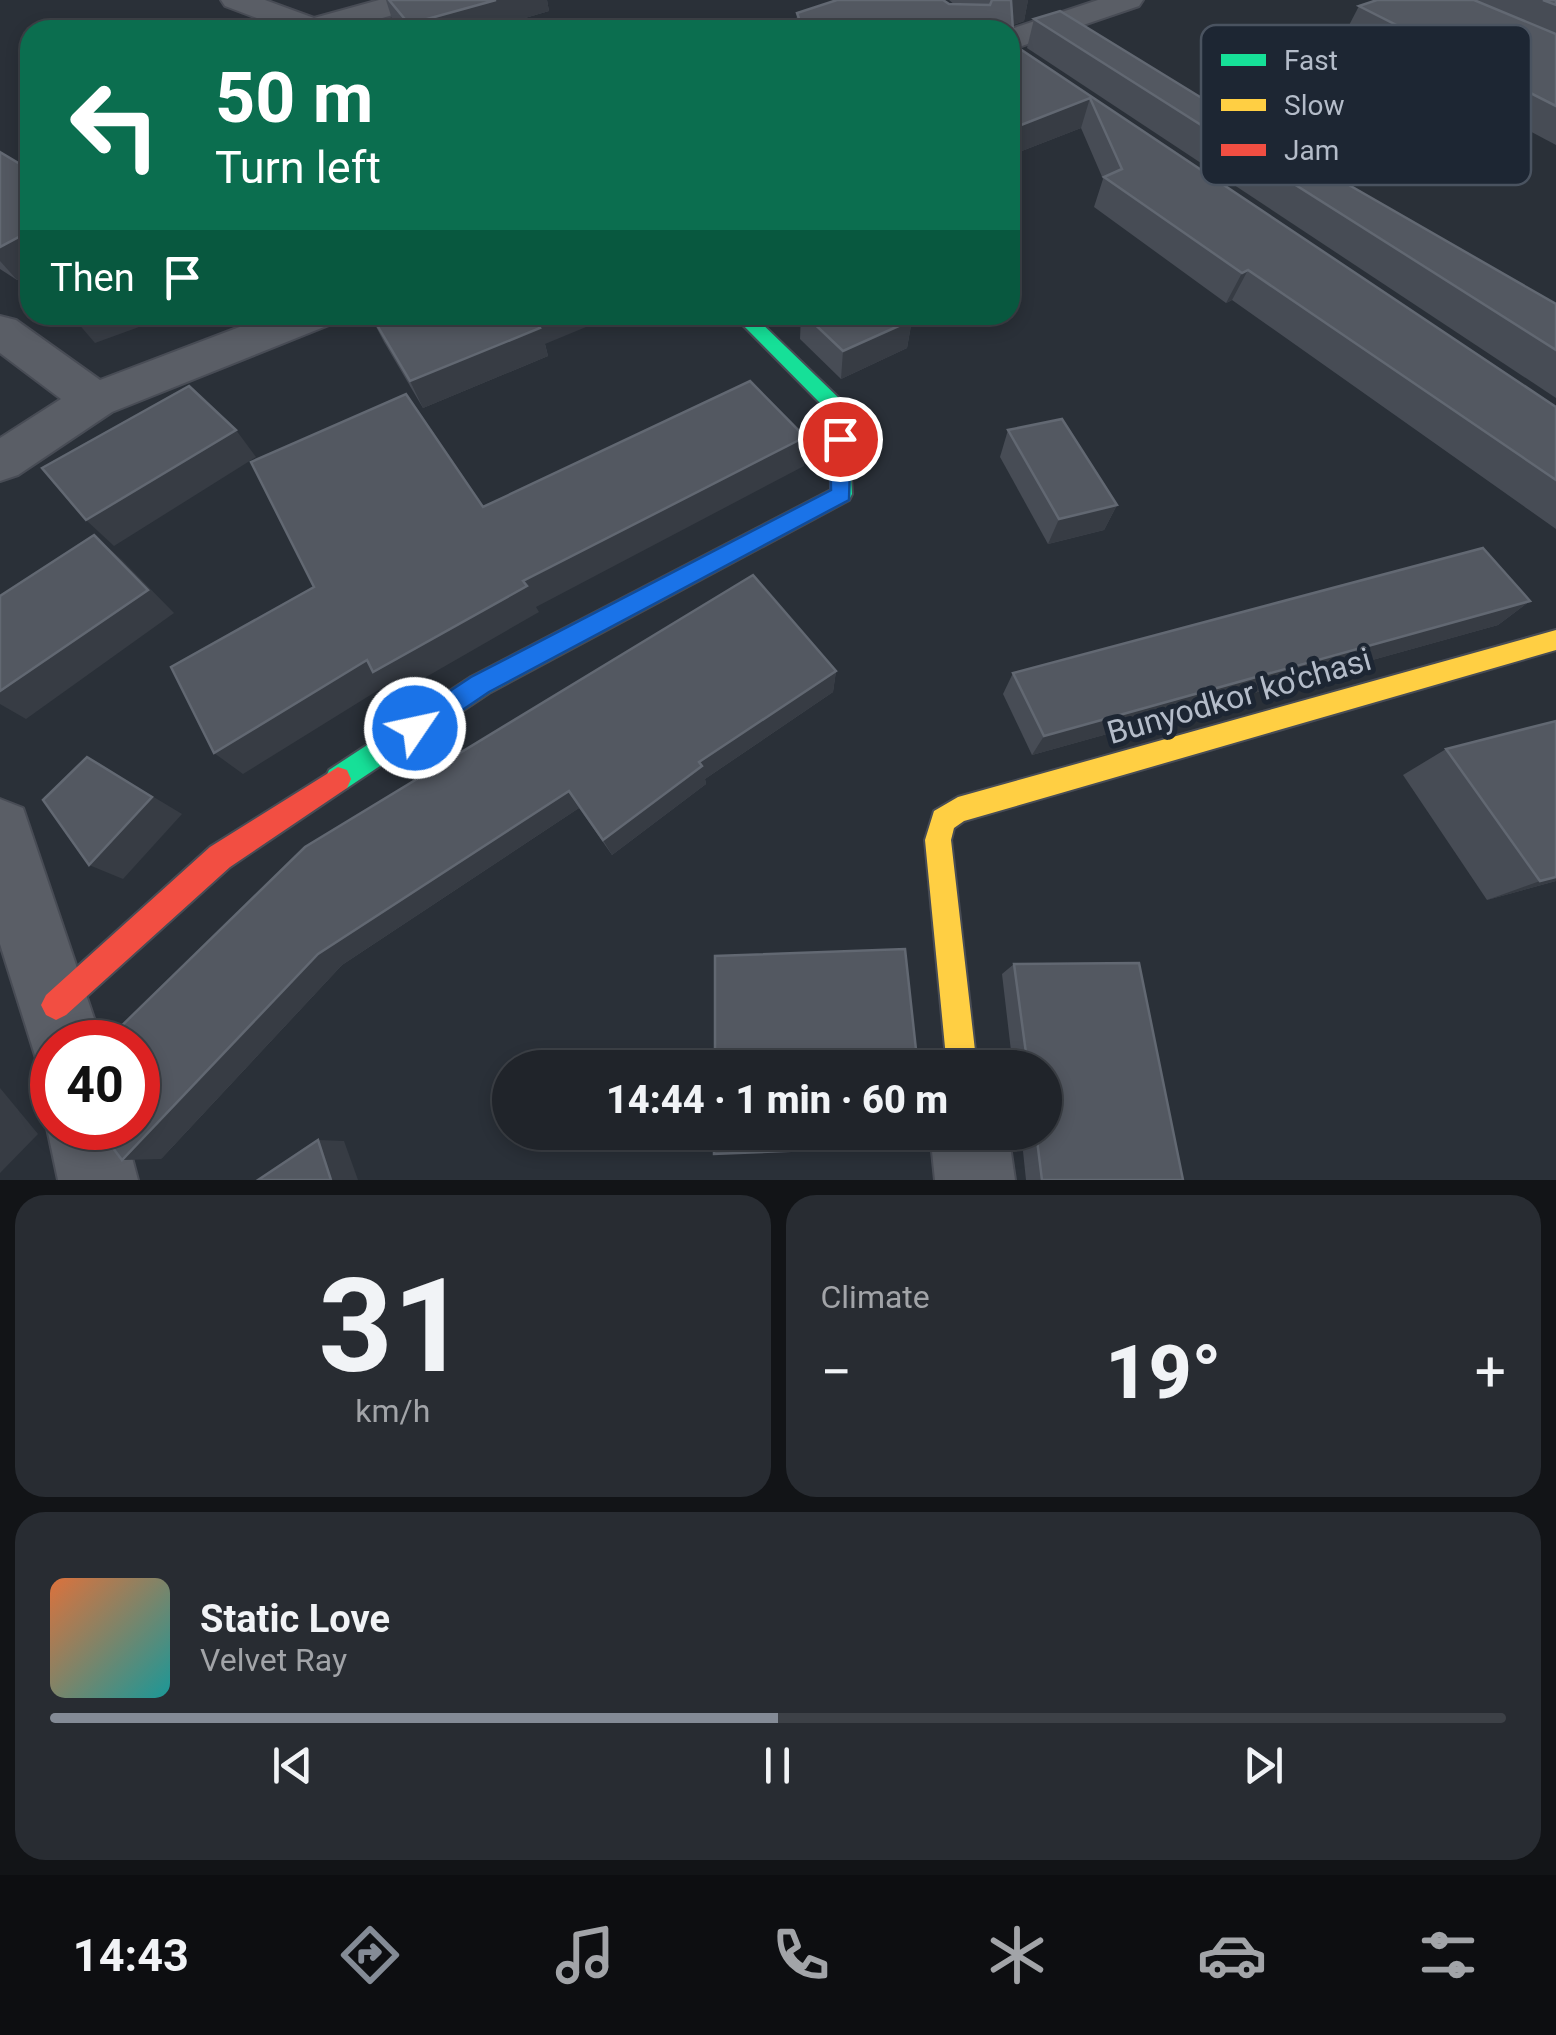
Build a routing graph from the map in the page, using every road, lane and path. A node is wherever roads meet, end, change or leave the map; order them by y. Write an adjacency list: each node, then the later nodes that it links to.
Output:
1 (236, 0): 4 (street)
2 (412, 0): 5 (street)
3 (1128, 0): 6 (street)
4 (291, 20)
5 (341, 20)
6 (1020, 37)
7 (288, 325): 10 (street)
8 (752, 325): 15 (street)
9 (0, 331): 10 (street)
10 (95, 400): 11 (street)
11 (0, 462)
12 (1556, 640): 16 (street, Bunyodkor ko'chasi)
13 (0, 830): 14 (street)
14 (60, 1020)
15 (65, 1020)
16 (960, 1050)
17 (91, 1150): 19 (street)
18 (972, 1150): 20 (street)
19 (98, 1180)
20 (974, 1180)

